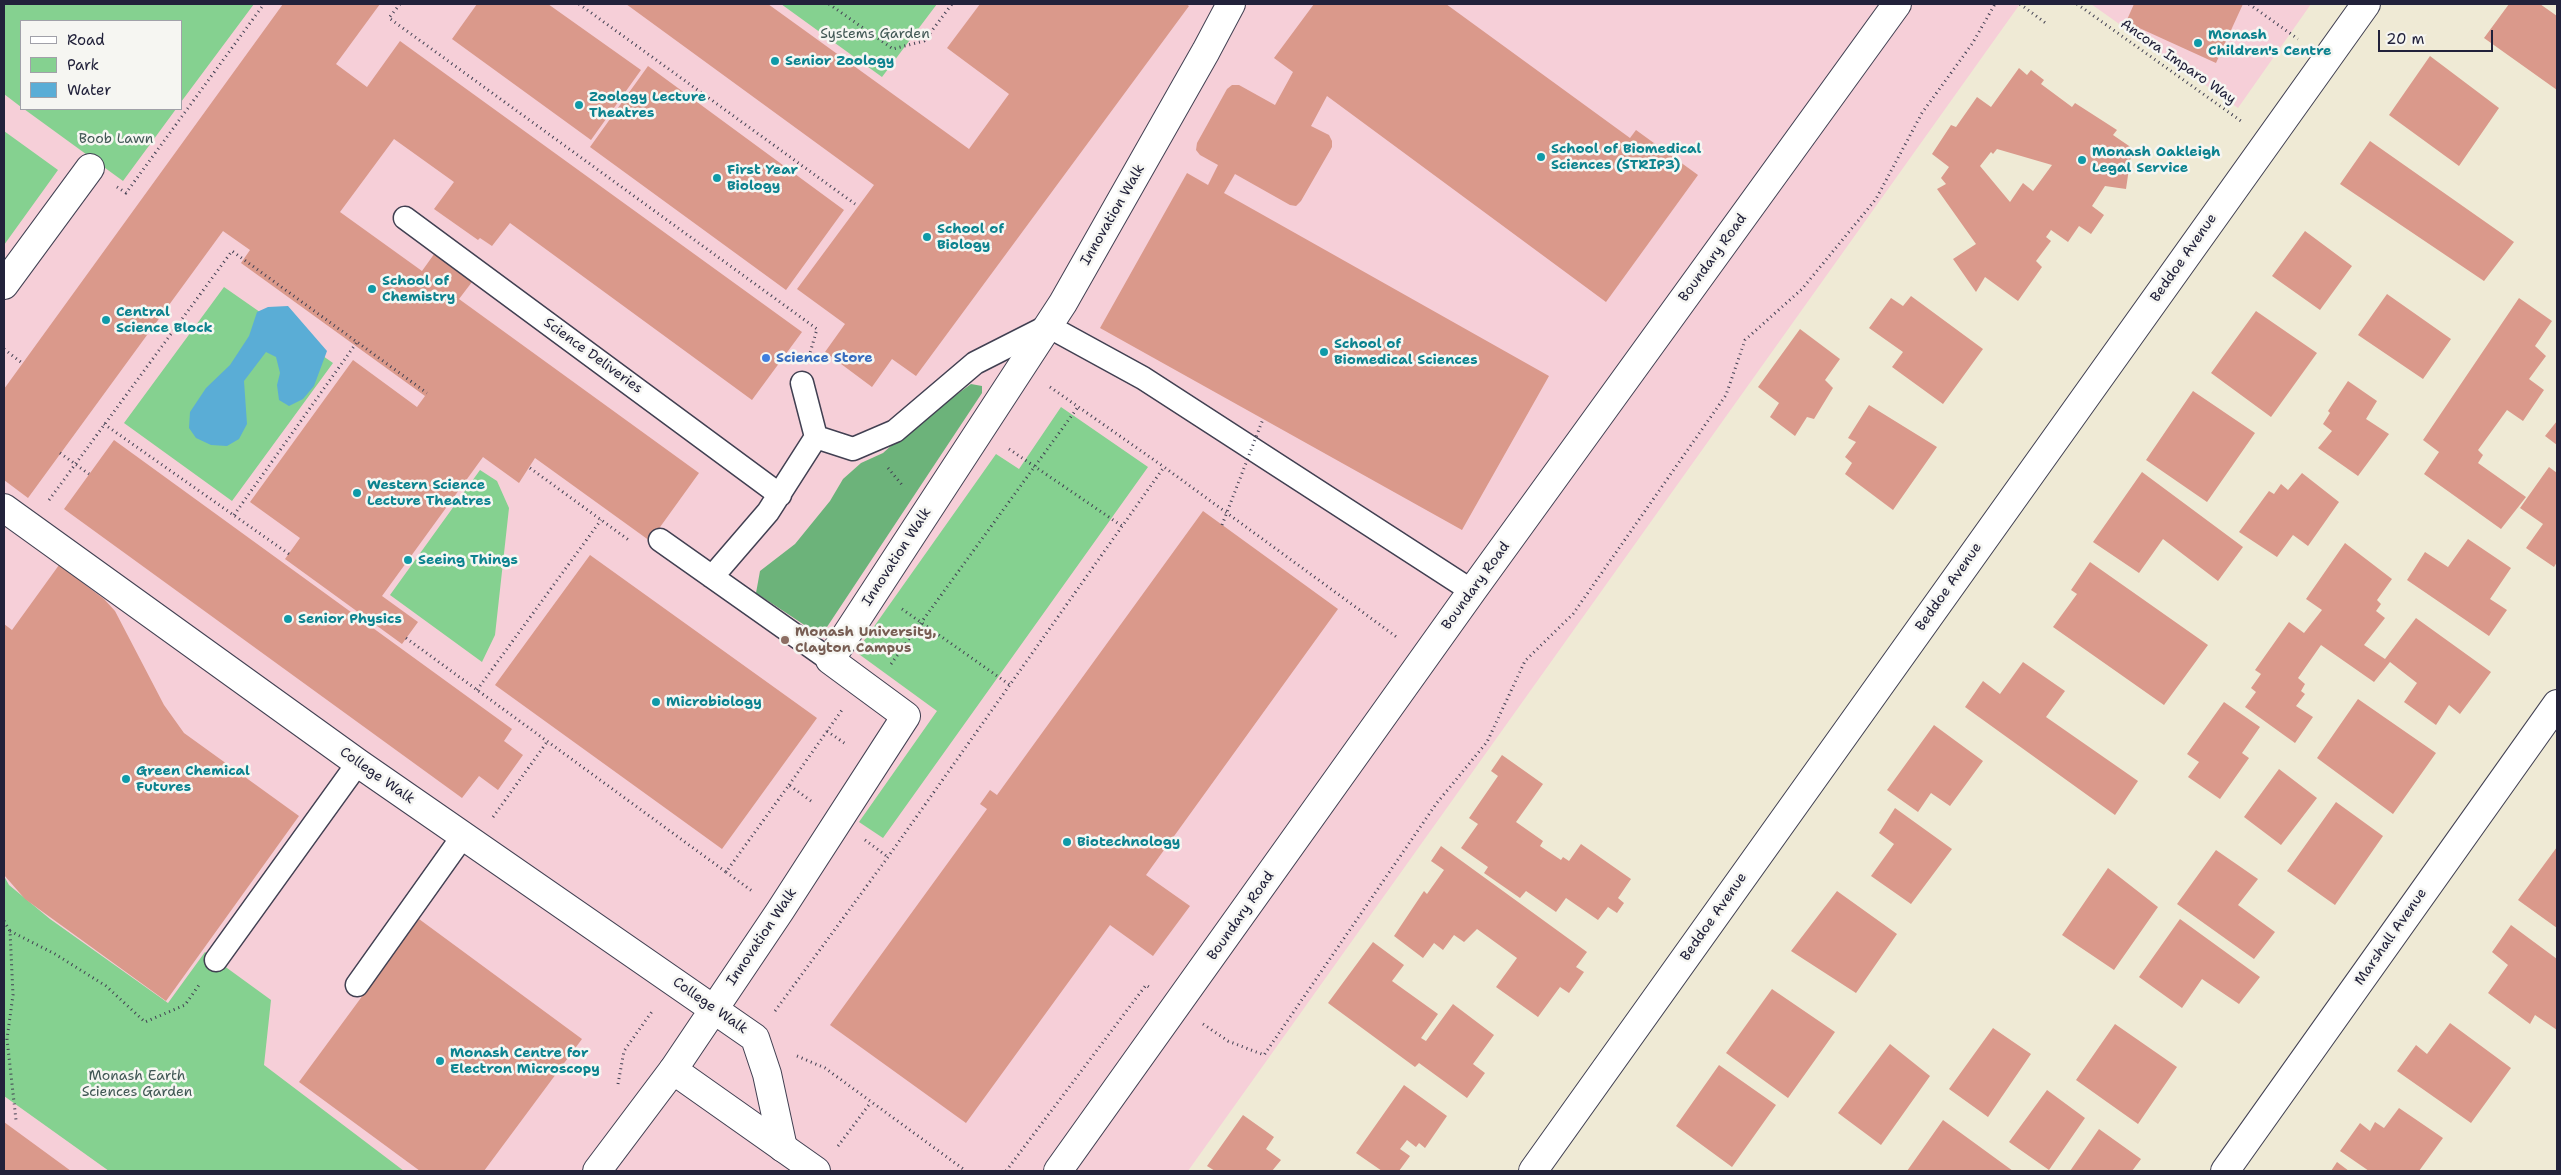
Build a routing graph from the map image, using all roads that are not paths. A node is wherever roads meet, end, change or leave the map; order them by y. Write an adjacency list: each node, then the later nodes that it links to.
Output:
1 (1231, 4): 7 (street, Innovation Walk)
2 (1897, 4): 14 (street, Boundary Road)
3 (2366, 4): 27 (street, Beddoe Avenue)
4 (90, 168): 6 (street)
5 (405, 218): 10 (lane, Science Deliveries)
6 (4, 285)
7 (1048, 326): 9 (lane); 14 (lane); 15 (street, Innovation Walk)
8 (802, 383): 9 (lane)
9 (816, 437): 10 (lane)
10 (780, 495): 13 (lane)
11 (4, 508): 17 (street, College Walk)
12 (660, 540): 13 (lane)
13 (712, 577): 15 (lane)
14 (1472, 591): 26 (street, Boundary Road)
15 (830, 660): 21 (street, Innovation Walk)
16 (2557, 704): 28 (street, Marshall Avenue)
17 (358, 763): 18 (street, College Walk); 19 (lane)
18 (468, 840): 20 (lane); 21 (street, College Walk)
19 (216, 960)
20 (357, 985)
21 (714, 1009): 22 (street, Innovation Walk); 23 (street, College Walk)
22 (672, 1070): 23 (street); 24 (street, Innovation Walk)
23 (783, 1148): 25 (street)
24 (596, 1171)
25 (816, 1171)
26 (1058, 1171)
27 (1533, 1171)
28 (2225, 1171)

